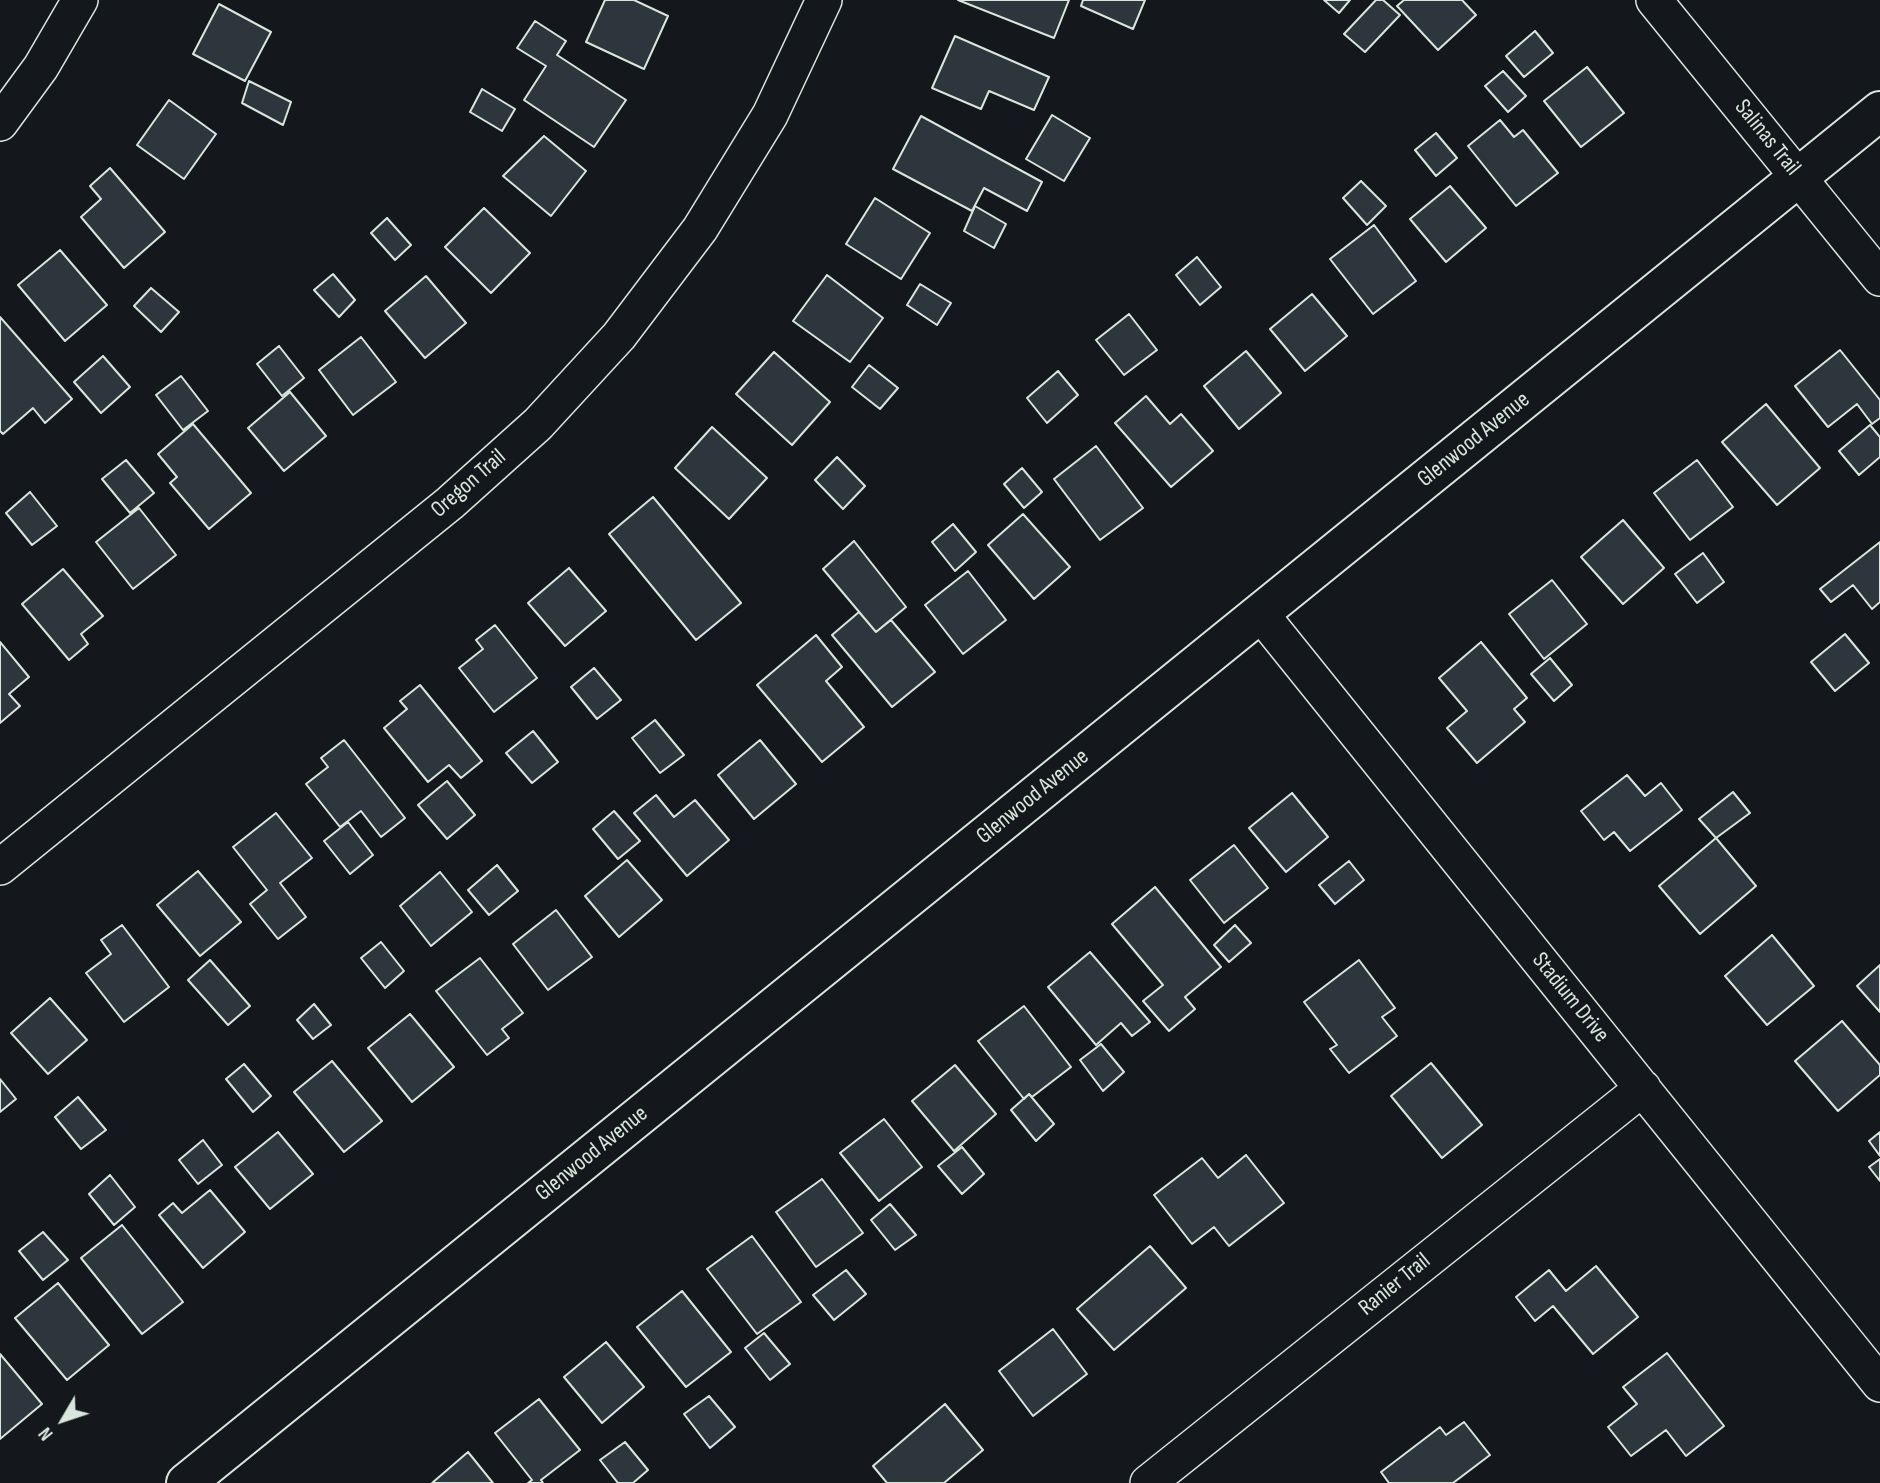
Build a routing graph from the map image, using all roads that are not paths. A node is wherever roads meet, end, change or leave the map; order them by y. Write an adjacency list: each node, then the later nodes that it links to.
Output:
1 (80, 0): 5 (street)
2 (824, 0): 9 (street, Oregon Trail)
3 (1654, 0): 6 (street, Salinas Trail)
4 (1880, 111): 6 (street, Glenwood Avenue)
5 (0, 123)
6 (1799, 177): 7 (street, Salinas Trail); 8 (street, Glenwood Avenue)
7 (1880, 278)
8 (1260, 613): 10 (street, Stadium Drive); 12 (street, Glenwood Avenue)
9 (0, 867)
10 (1643, 1088): 11 (street, Stadium Drive); 13 (street, Ranier Trail)
11 (1880, 1384)
12 (186, 1483)
13 (1148, 1483)

